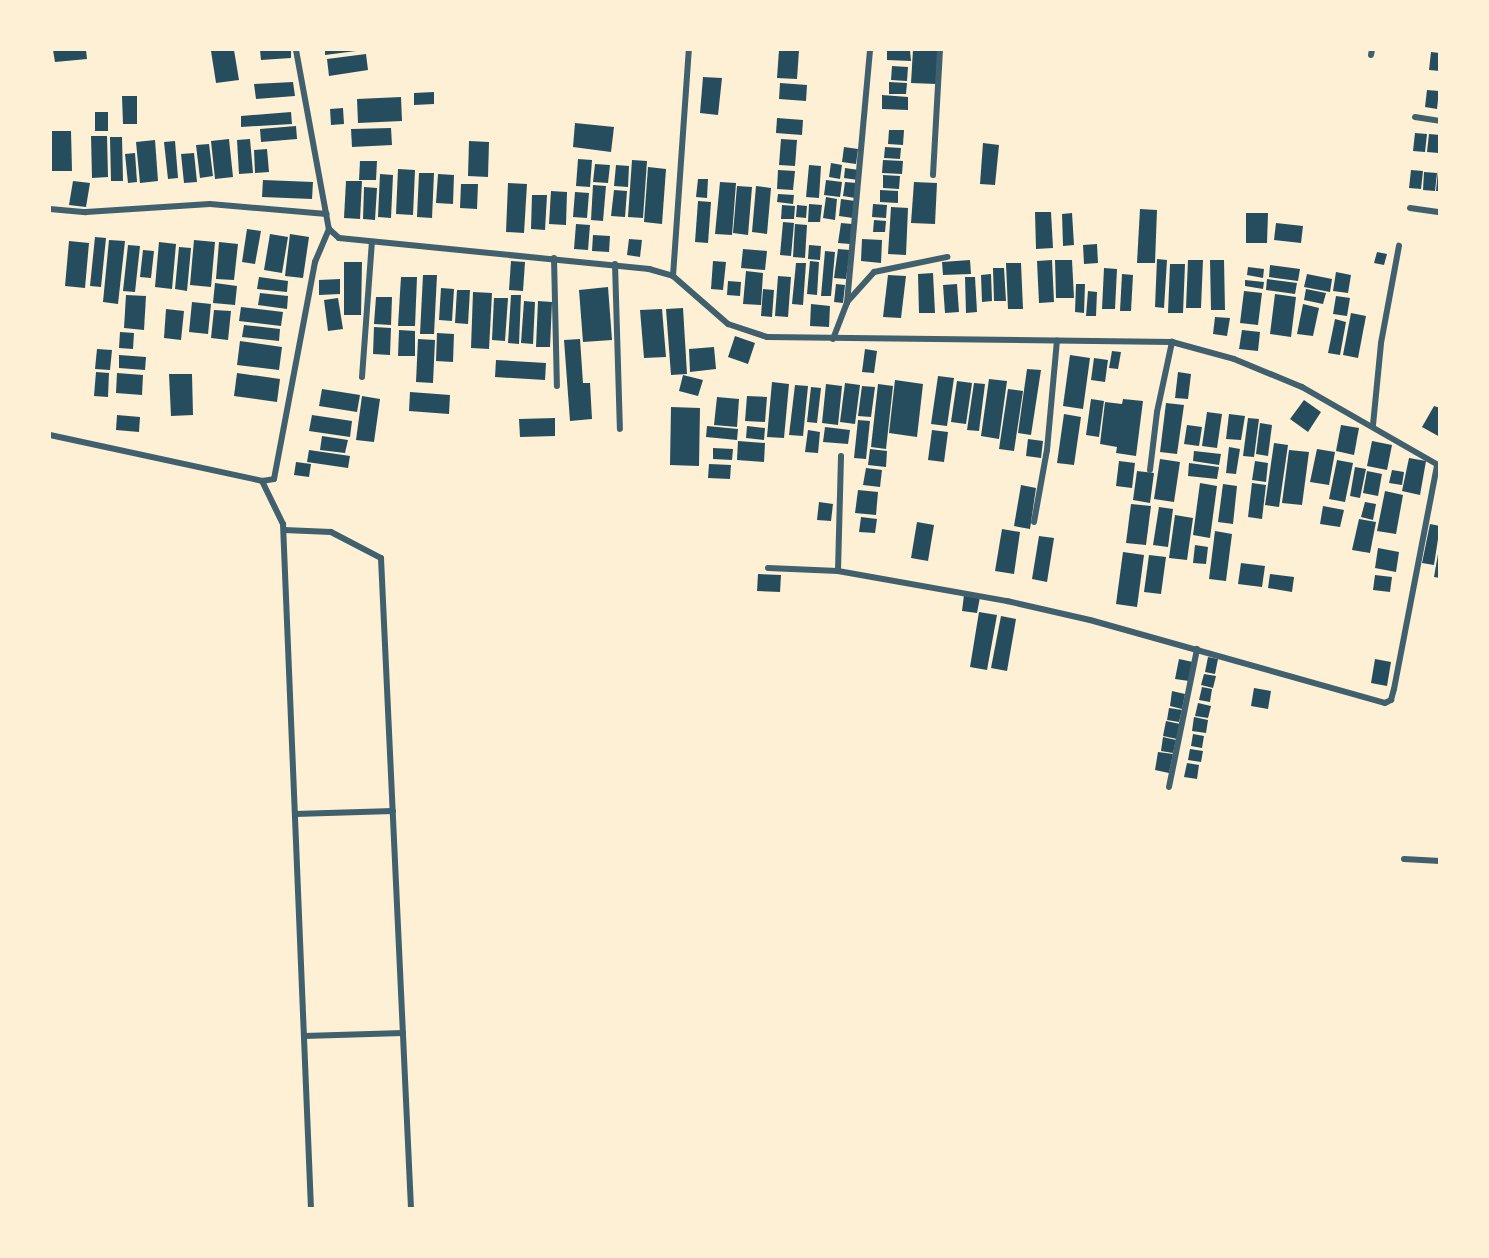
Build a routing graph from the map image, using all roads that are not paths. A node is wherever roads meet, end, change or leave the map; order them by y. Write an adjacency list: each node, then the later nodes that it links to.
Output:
1 (296, 50): 11 (street)
2 (688, 50): 18 (street)
3 (870, 50): 19 (street)
4 (940, 50): 7 (street)
5 (1415, 117): 6 (street)
6 (1440, 121)
7 (933, 175)
8 (1410, 208): 10 (street)
9 (50, 209): 11 (street)
10 (1440, 212)
11 (327, 214): 12 (street)
12 (329, 229): 13 (street); 31 (street)
13 (372, 242): 16 (street); 23 (street)
14 (1399, 246): 25 (street)
15 (946, 257): 19 (street)
16 (554, 258): 17 (street); 24 (street)
17 (615, 264): 18 (street); 26 (street)
18 (673, 276): 20 (street)
19 (847, 303): 20 (street)
20 (833, 339): 21 (street)
21 (1058, 340): 22 (street); 32 (street)
22 (1172, 342): 25 (street); 30 (street)
23 (362, 377)
24 (556, 386)
25 (1373, 425): 29 (street)
26 (620, 429)
27 (50, 435): 31 (street)
28 (841, 456): 35 (street)
29 (1438, 466): 36 (street)
30 (1150, 470)
31 (262, 481): 33 (street)
32 (1034, 522)
33 (284, 530): 38 (street); 39 (street)
34 (768, 568): 35 (street)
35 (838, 571): 36 (street)
36 (1197, 649): 37 (street)
37 (1169, 787)
38 (393, 811): 39 (street); 42 (street)
39 (295, 814): 43 (street)
40 (1404, 859): 41 (street)
41 (1440, 861)
42 (403, 1033): 43 (street); 45 (street)
43 (304, 1036): 44 (street)
44 (311, 1209)
45 (411, 1209)

